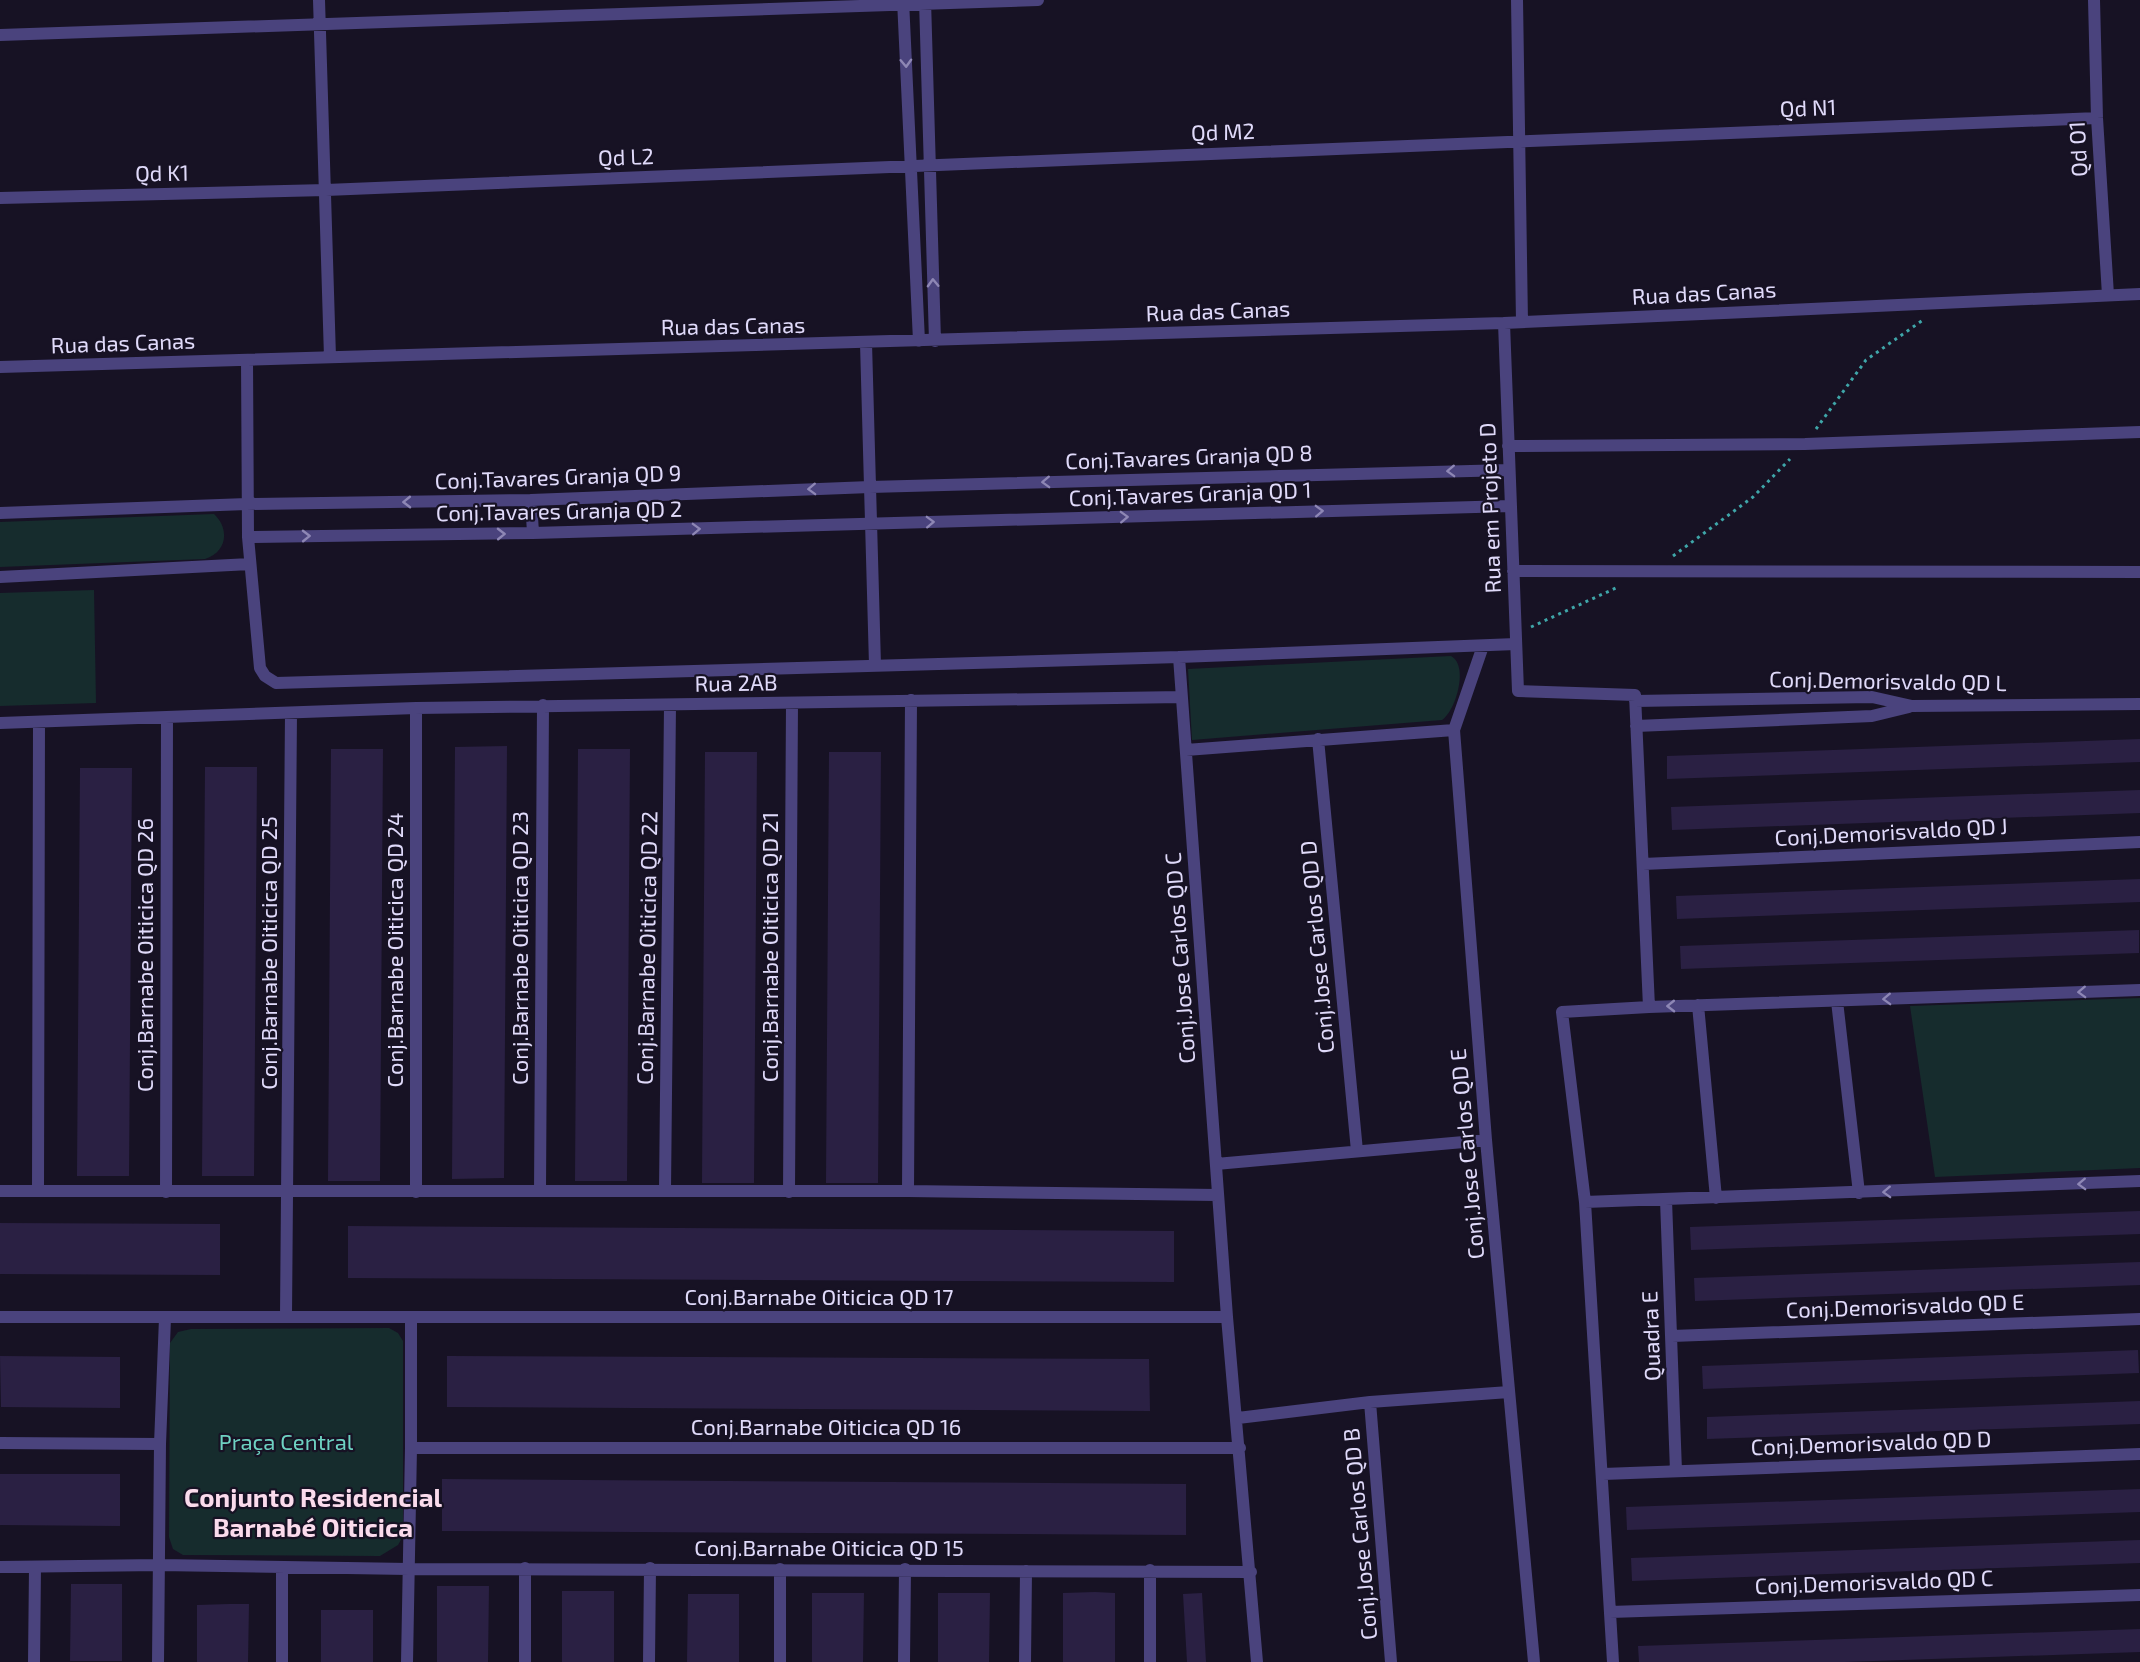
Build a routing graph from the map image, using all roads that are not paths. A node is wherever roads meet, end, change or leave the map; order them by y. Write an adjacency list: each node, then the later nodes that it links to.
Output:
1 (319, 0): 7 (street)
2 (1038, 0): 6 (street)
3 (1517, 0): 10 (street)
4 (2094, 0): 9 (street, Qd O1)
5 (903, 2): 6 (street); 7 (street); 12 (street, one-way to 12)
6 (925, 3): 11 (street)
7 (320, 23): 8 (street); 13 (street)
8 (0, 35)
9 (2097, 118): 10 (street, Qd N1); 16 (street, Qd O1)
10 (1520, 140): 11 (street, Qd M2); 18 (street)
11 (928, 165): 12 (street, Qd L2); 20 (street, one-way to 11)
12 (910, 166): 13 (street, Qd L2); 19 (street)
13 (326, 190): 14 (street, Qd K1); 22 (street)
14 (0, 198)
15 (2140, 294): 16 (street, Rua das Canas)
16 (2108, 295): 18 (street, Rua das Canas)
17 (1504, 322): 18 (street, Rua das Canas); 20 (street, Rua das Canas); 26 (street, Rua em Projeto D)
18 (1522, 322)
19 (919, 341): 20 (street, Rua das Canas); 21 (street, Rua das Canas)
20 (935, 341)
21 (866, 343): 22 (street, Rua das Canas); 28 (street)
22 (330, 357): 23 (street, Rua das Canas)
23 (247, 360): 24 (street, Rua das Canas); 30 (street)
24 (0, 367)
25 (2140, 432): 26 (street)
26 (1508, 446): 27 (street, Rua em Projeto D)
27 (1509, 470): 28 (street, Conj.Tavares Granja QD 8, one-way to 28); 31 (street, Rua em Projeto D)
28 (870, 487): 29 (street, Conj.Tavares Granja QD 9, one-way to 29); 33 (street)
29 (531, 500): 30 (street, Conj.Tavares Granja QD 9, one-way to 30); 34 (street)
30 (247, 504): 32 (street, Conj.Tavares Granja QD 9); 35 (street)
31 (1511, 506): 33 (street, Conj.Tavares Granja QD 1, one-way to 31); 37 (street, Rua em Projeto D)
32 (0, 513)
33 (871, 523): 34 (street, Conj.Tavares Granja QD 2, one-way to 33); 43 (street)
34 (533, 533): 35 (street, Conj.Tavares Granja QD 2, one-way to 34)
35 (248, 537): 36 (street)
36 (250, 564): 39 (street); 43 (street)
37 (1513, 571): 38 (street); 40 (street, Rua em Projeto D)
38 (2140, 572)
39 (0, 577)
40 (1516, 639): 41 (street); 44 (street, Rua em Projeto D)
41 (1483, 646): 42 (street); 59 (street, Conj.Jose Carlos QD E)
42 (1179, 657): 43 (street); 45 (street, Conj.Jose Carlos QD C)
43 (875, 665)
44 (1518, 691): 47 (street, Conj.Demorisvaldo QD L)
45 (1182, 696): 46 (street, Rua 2AB); 61 (street, Conj.Jose Carlos QD C)
46 (911, 700): 48 (street, Rua 2AB); 76 (street)
47 (1635, 701): 52 (street, Conj.Demorisvaldo QD L); 58 (street)
48 (792, 703): 51 (street, Rua 2AB); 79 (street, Conj.Barnabe Oiticica QD 21)
49 (2140, 704): 52 (street, Conj.Demorisvaldo QD L)
50 (543, 705): 51 (street, Rua 2AB); 53 (street, Rua 2AB); 74 (street, Conj.Barnabe Oiticica QD 23)
51 (670, 705): 75 (street, Conj.Barnabe Oiticica QD 22)
52 (1912, 706): 58 (street)
53 (416, 708): 54 (street, Rua 2AB); 78 (street, Conj.Barnabe Oiticica QD 24)
54 (291, 713): 55 (street, Rua 2AB); 80 (street, Conj.Barnabe Oiticica QD 25)
55 (166, 718): 56 (street, Rua 2AB); 77 (street, Conj.Barnabe Oiticica QD 26)
56 (39, 722): 57 (street, Rua 2AB); 73 (street)
57 (0, 723)
58 (1636, 726): 63 (street)
59 (1454, 730): 60 (street); 68 (street, Conj.Jose Carlos QD E)
60 (1318, 739): 61 (street); 69 (street, Conj.Jose Carlos QD D)
61 (1186, 750): 70 (street, Conj.Jose Carlos QD C)
62 (2140, 842): 63 (street, Conj.Demorisvaldo QD J)
63 (1643, 864): 67 (street)
64 (2140, 990): 65 (street, one-way to 65)
65 (1837, 1001): 66 (street); 81 (street)
66 (1698, 1005): 67 (street, one-way to 67); 83 (street)
67 (1649, 1007): 85 (street)
68 (1486, 1140): 69 (street); 93 (street, Conj.Jose Carlos QD E)
69 (1357, 1151): 70 (street)
70 (1216, 1164): 82 (street, Conj.Jose Carlos QD C)
71 (2140, 1181): 81 (street, one-way to 81)
72 (0, 1191): 73 (street)
73 (38, 1191): 77 (street)
74 (540, 1191): 75 (street); 78 (street)
75 (665, 1191): 79 (street)
76 (908, 1191): 79 (street); 82 (street)
77 (166, 1192): 80 (street)
78 (416, 1192): 80 (street)
79 (789, 1192)
80 (289, 1193): 86 (street, Conj.Barnabe Oiticica QD 25)
81 (1859, 1193): 83 (street)
82 (1218, 1195): 88 (street, Conj.Jose Carlos QD C)
83 (1716, 1198): 84 (street)
84 (1666, 1200): 85 (street); 92 (street, Quadra E)
85 (1585, 1202): 102 (street)
86 (286, 1316): 89 (street, Conj.Barnabe Oiticica QD 17); 90 (street, Conj.Barnabe Oiticica QD 17)
87 (0, 1317): 89 (street, Conj.Barnabe Oiticica QD 17)
88 (1227, 1317): 90 (street, Conj.Barnabe Oiticica QD 17); 95 (street, Conj.Jose Carlos QD C)
89 (165, 1318): 97 (street)
90 (411, 1318): 98 (street)
91 (2140, 1318): 92 (street, Conj.Demorisvaldo QD E)
92 (1672, 1336): 101 (street, Quadra E)
93 (1509, 1392): 94 (street); 129 (street, Conj.Jose Carlos QD E)
94 (1370, 1402): 95 (street); 128 (street, Conj.Jose Carlos QD B)
95 (1238, 1418): 99 (street, Conj.Jose Carlos QD C)
96 (0, 1443): 97 (street)
97 (160, 1444): 103 (street)
98 (411, 1448): 99 (street, Conj.Barnabe Oiticica QD 16); 108 (street)
99 (1240, 1448): 114 (street, Conj.Jose Carlos QD C)
100 (2140, 1454): 101 (street, Conj.Demorisvaldo QD D)
101 (1676, 1471): 102 (street, Conj.Demorisvaldo QD D)
102 (1603, 1474): 116 (street)
103 (159, 1565): 104 (street, Conj.Barnabe Oiticica QD 15); 106 (street, Conj.Barnabe Oiticica QD 15); 118 (street)
104 (35, 1567): 105 (street, Conj.Barnabe Oiticica QD 15); 117 (street)
105 (0, 1568)
106 (282, 1568): 108 (street, Conj.Barnabe Oiticica QD 15); 119 (street)
107 (650, 1568): 109 (street, Conj.Barnabe Oiticica QD 15); 110 (street, Conj.Barnabe Oiticica QD 15); 122 (street)
108 (408, 1569): 109 (street, Conj.Barnabe Oiticica QD 15); 120 (street)
109 (525, 1569): 121 (street)
110 (780, 1569): 111 (street, Conj.Barnabe Oiticica QD 15); 123 (street)
111 (905, 1569): 113 (street, Conj.Barnabe Oiticica QD 15); 124 (street)
112 (1150, 1570): 113 (street, Conj.Barnabe Oiticica QD 15); 114 (street, Conj.Barnabe Oiticica QD 15); 126 (street)
113 (1026, 1571): 125 (street)
114 (1251, 1572): 127 (street, Conj.Jose Carlos QD C)
115 (2140, 1595): 116 (street, Conj.Demorisvaldo QD C)
116 (1610, 1612): 130 (street)
117 (34, 1662)
118 (158, 1662)
119 (282, 1662)
120 (407, 1662)
121 (525, 1662)
122 (649, 1662)
123 (780, 1662)
124 (904, 1662)
125 (1025, 1662)
126 (1150, 1662)
127 (1257, 1662)
128 (1391, 1662)
129 (1534, 1662)
130 (1613, 1662)

